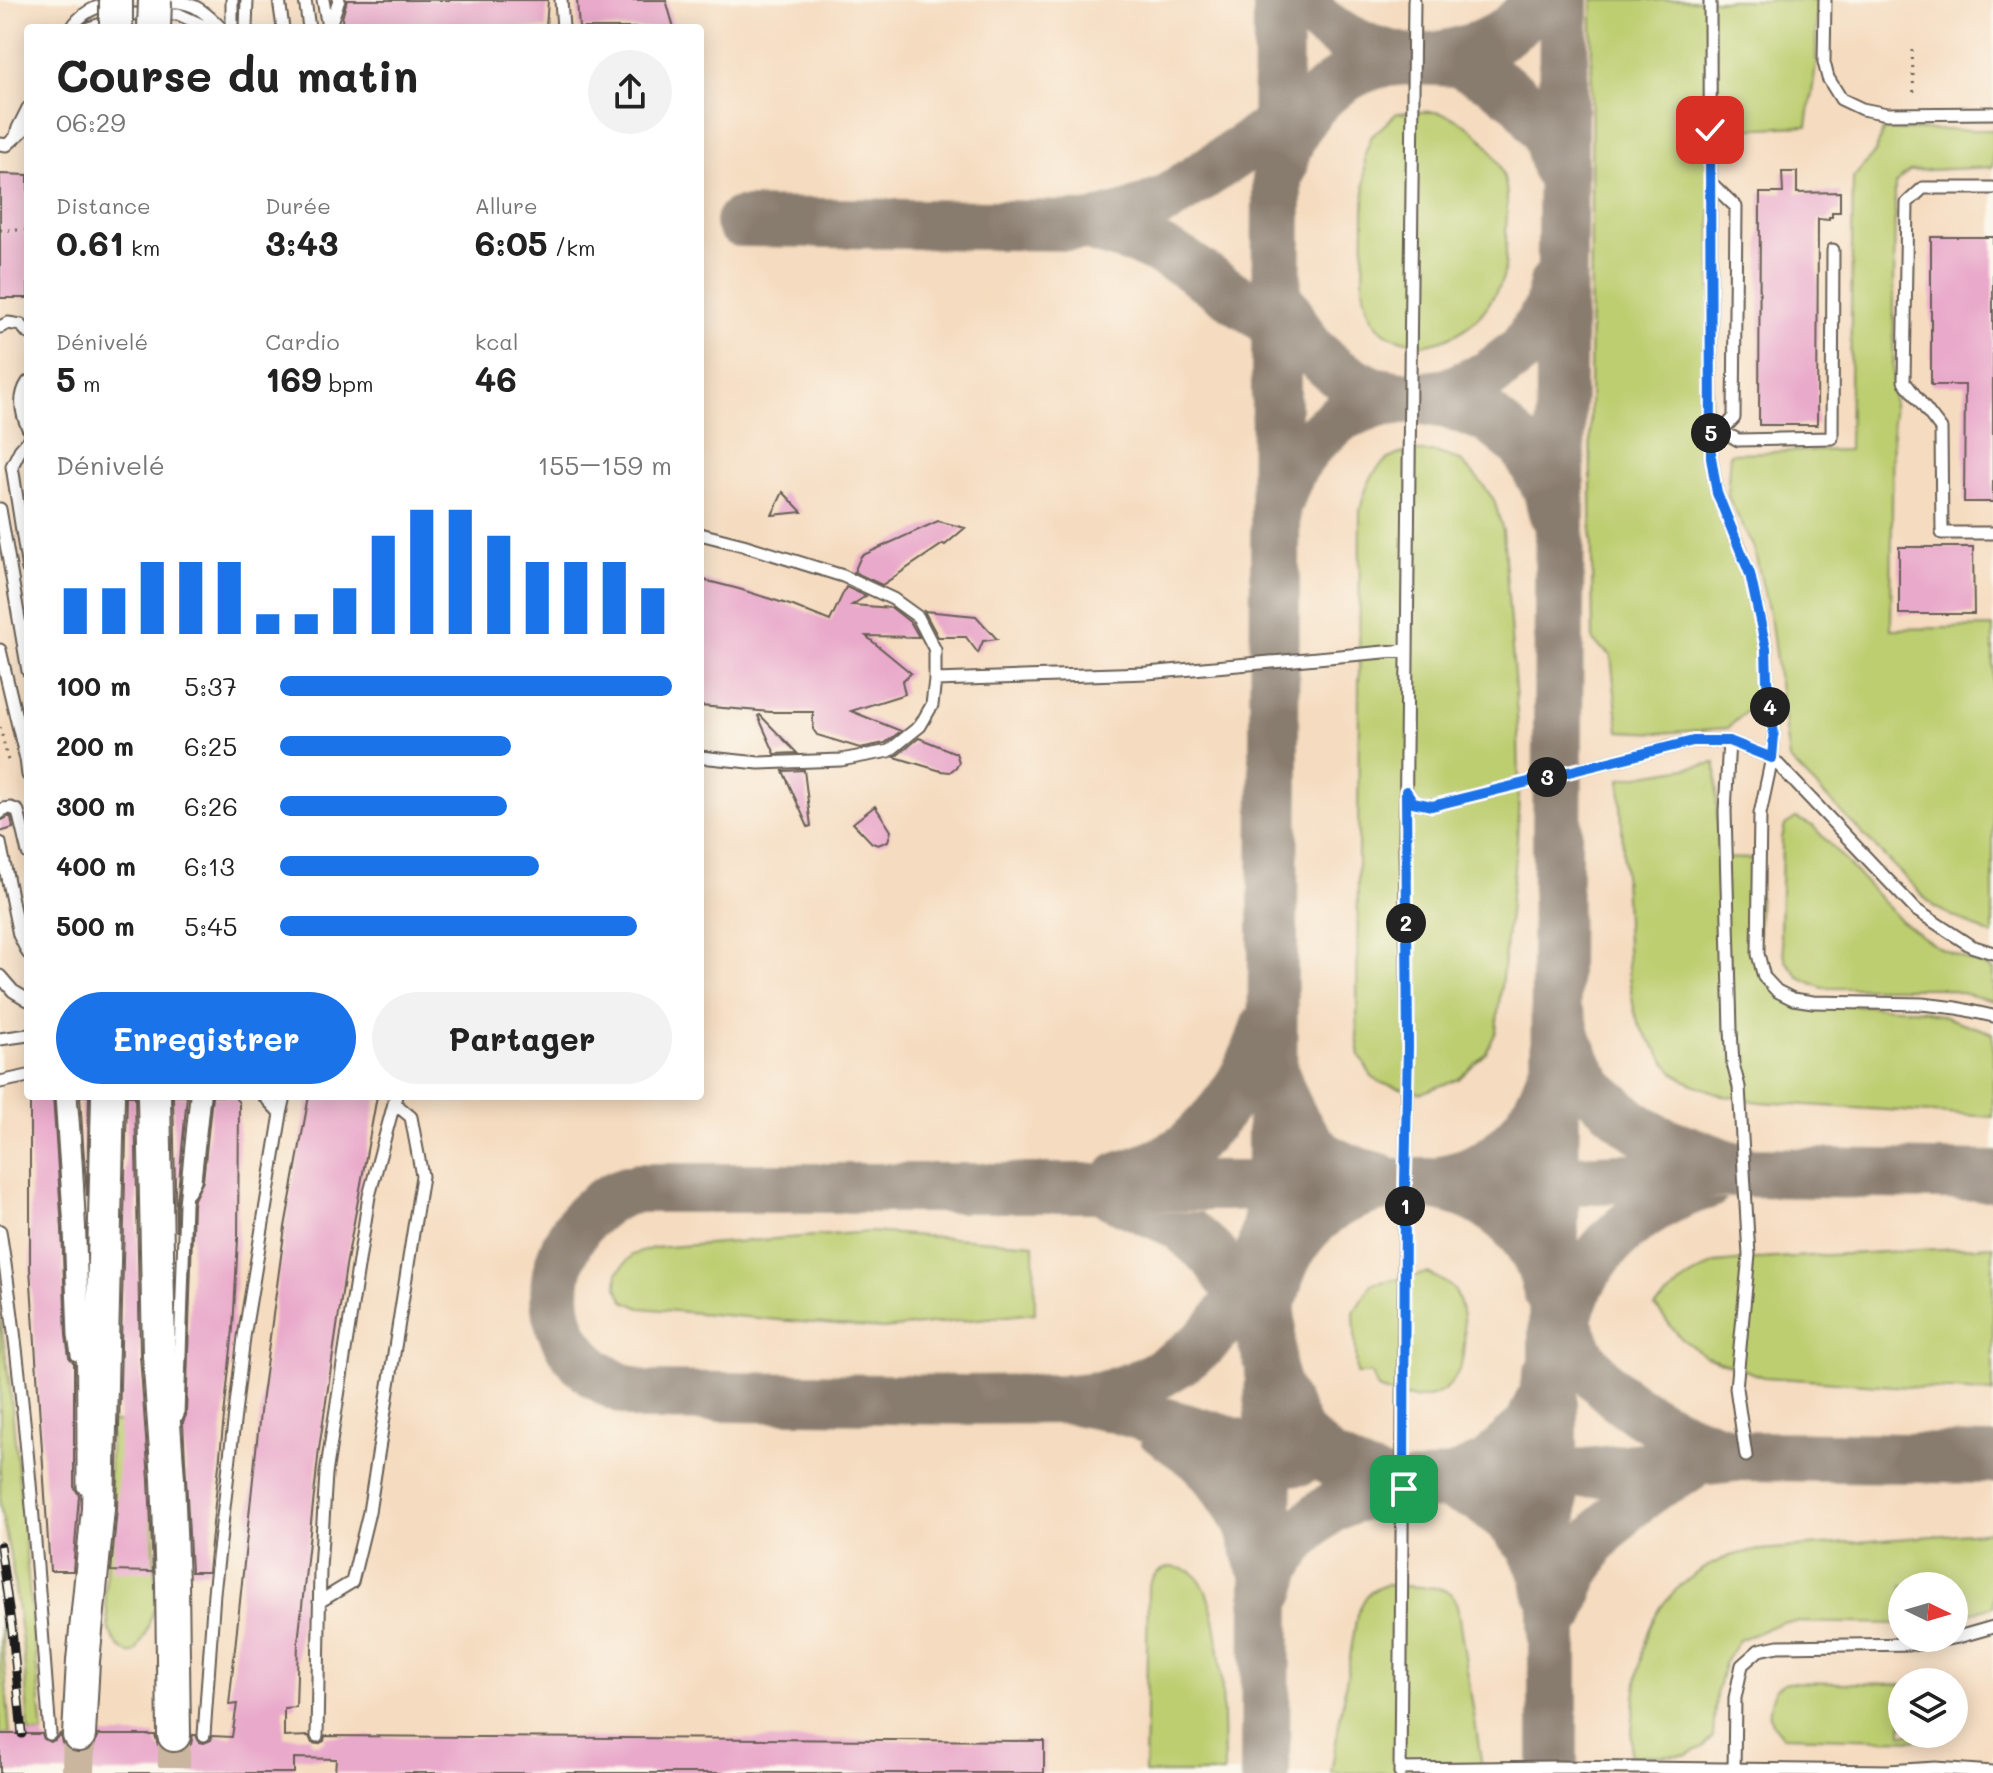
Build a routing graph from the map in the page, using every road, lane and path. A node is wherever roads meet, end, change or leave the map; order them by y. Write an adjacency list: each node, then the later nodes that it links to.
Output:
1 (116, 0): 14 (lane); 16 (main road, bridge)
2 (155, 0): 17 (main road, bridge)
3 (161, 0): 19 (lane)
4 (232, 0): 20 (lane)
5 (247, 0): 21 (lane)
6 (279, 0): 22 (lane)
7 (305, 0): 23 (lane)
8 (323, 0): 24 (lane)
9 (561, 0): 26 (lane)
10 (1414, 0): 52 (lane)
11 (1710, 0): 34 (lane)
12 (1825, 0): 28 (lane)
13 (338, 1): 25 (lane)
14 (74, 24)
15 (101, 24): 18 (lane)
16 (116, 24)
17 (154, 24)
18 (200, 24)
19 (217, 24)
20 (232, 24)
21 (246, 24)
22 (282, 24)
23 (308, 24)
24 (327, 24)
25 (329, 24)
26 (563, 24)
27 (1912, 50): 28 (path)
28 (1914, 113): 29 (lane)
29 (1993, 113)
30 (24, 116): 32 (lane)
31 (24, 130): 32 (lane)
32 (15, 139): 33 (lane)
33 (0, 144)
34 (1710, 182): 43 (lane); 44 (lane)
35 (1993, 188): 47 (lane)
36 (0, 230): 37 (path)
37 (24, 230)
38 (1833, 250): 43 (lane)
39 (0, 327): 40 (lane)
40 (24, 328)
41 (24, 387): 42 (lane)
42 (24, 419)
43 (1722, 431): 44 (lane)
44 (1711, 442): 59 (lane)
45 (24, 446): 49 (lane)
46 (0, 509): 50 (lane)
47 (1993, 533)
48 (704, 535): 53 (lane)
49 (24, 543)
50 (24, 648)
51 (0, 650): 56 (lane)
52 (1407, 650): 53 (lane); 60 (lane)
53 (935, 680): 58 (lane)
54 (1729, 741): 59 (lane); 60 (lane); 89 (lane)
55 (6, 749): 57 (path)
56 (24, 749)
57 (0, 751)
58 (704, 757)
59 (1772, 758): 65 (lane); 68 (lane)
60 (1406, 791): 99 (lane)
61 (0, 813): 62 (lane)
62 (24, 836)
63 (0, 843): 64 (lane)
64 (24, 945)
65 (1993, 953)
66 (0, 976): 67 (lane)
67 (24, 998)
68 (1993, 1016)
69 (24, 1036): 70 (lane)
70 (0, 1039)
71 (24, 1077): 72 (lane)
72 (0, 1082)
73 (61, 1100): 86 (lane)
74 (71, 1100): 86 (lane)
75 (108, 1100): 95 (main road)
76 (154, 1100): 92 (main road)
77 (196, 1100): 84 (lane)
78 (204, 1100): 84 (lane)
79 (268, 1100): 83 (lane)
80 (284, 1100): 83 (lane)
81 (395, 1100): 93 (lane)
82 (396, 1100): 93 (lane)
83 (281, 1114): 97 (lane)
84 (185, 1200): 87 (lane)
85 (0, 1231): 96 (lane)
86 (83, 1392): 90 (lane)
87 (178, 1425)
88 (177, 1441): 92 (lane)
89 (1746, 1456)
90 (83, 1502)
91 (83, 1534): 95 (lane)
92 (172, 1583): 97 (main road)
93 (319, 1602): 98 (lane)
94 (1993, 1627): 100 (lane)
95 (83, 1661): 96 (main road)
96 (64, 1734)
97 (189, 1735)
98 (317, 1736)
99 (1400, 1771): 100 (lane)
100 (1734, 1771): 101 (lane)
101 (1889, 1772): 102 (lane)
102 (1993, 1772)

